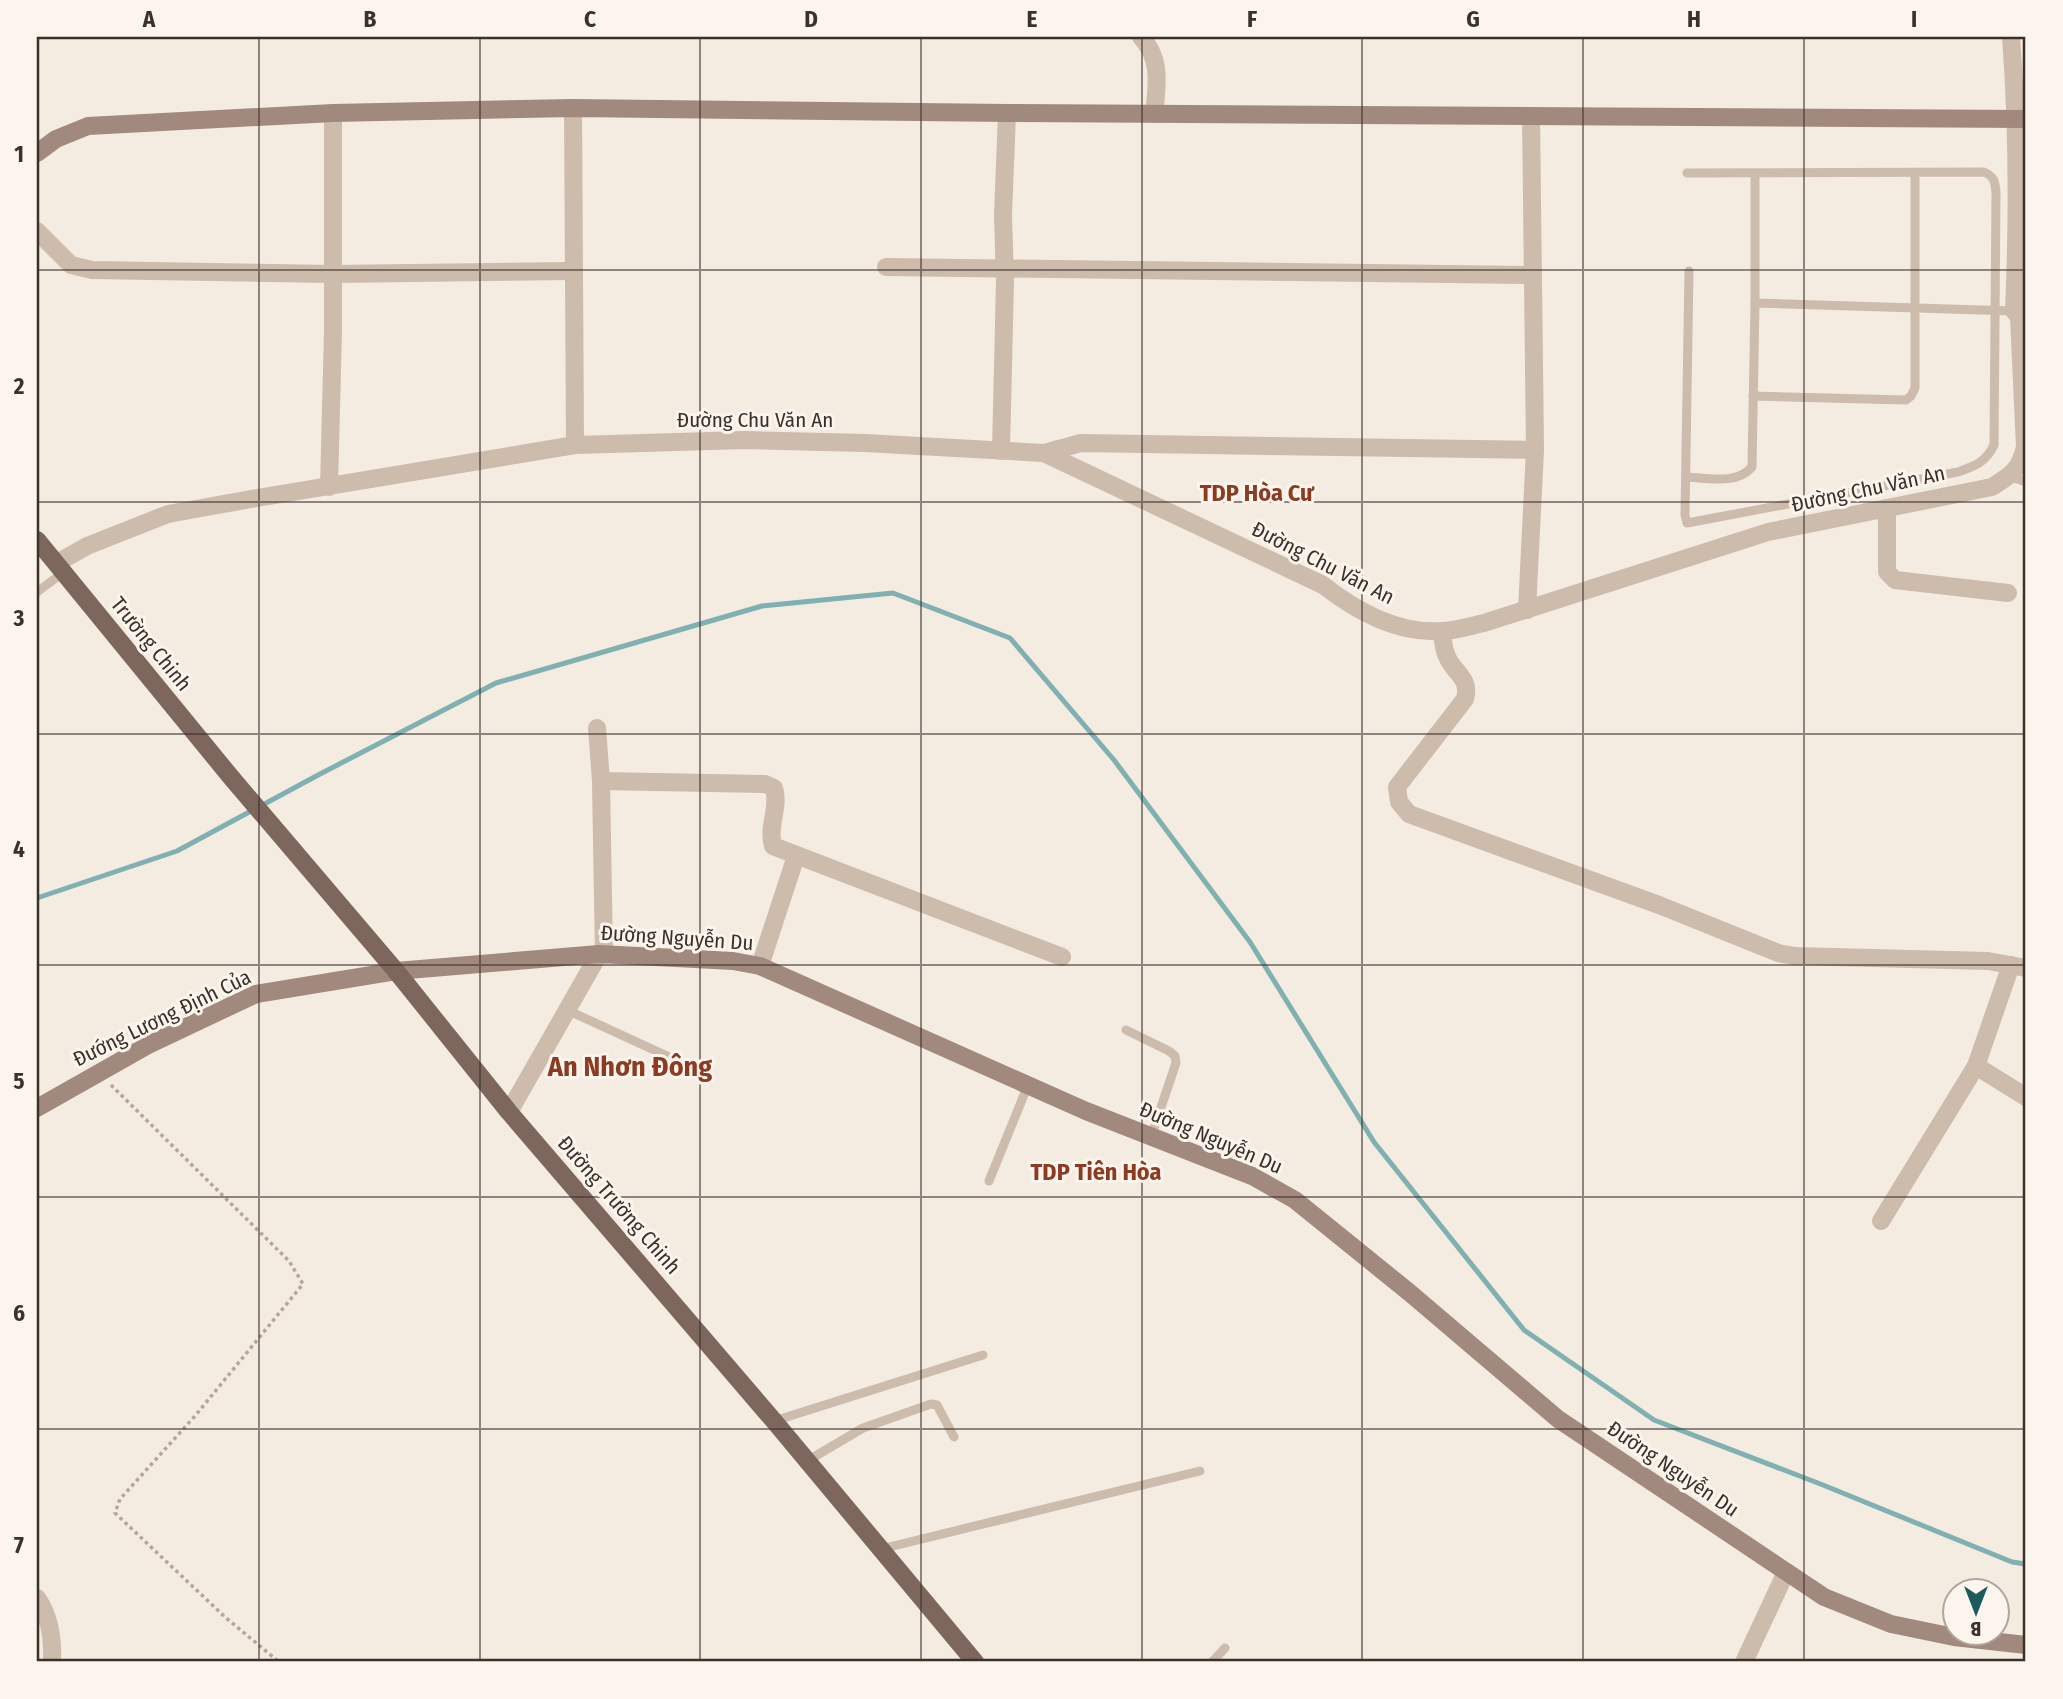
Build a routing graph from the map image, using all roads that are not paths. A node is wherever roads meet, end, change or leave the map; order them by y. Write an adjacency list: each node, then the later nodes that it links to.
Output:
1 (1141, 37): 6 (street)
2 (2011, 37): 8 (street, Đường Chu Văn An)
3 (573, 108): 4 (street); 5 (street); 16 (street)
4 (332, 113): 9 (street); 18 (street)
5 (1007, 113): 6 (street); 15 (street)
6 (1154, 114): 7 (street)
7 (1531, 116): 8 (street); 19 (street)
8 (2023, 117): 22 (street, Đường Chu Văn An)
9 (37, 153)
10 (1687, 173): 11 (lane)
11 (1755, 174): 12 (lane); 20 (lane)
12 (1915, 174): 21 (lane); 22 (lane)
13 (37, 231): 18 (street)
14 (886, 267): 15 (street)
15 (1005, 270): 19 (street); 26 (street)
16 (574, 271): 18 (street); 24 (street)
17 (1689, 271): 28 (lane)
18 (333, 274): 30 (street)
19 (1533, 275): 25 (street)
20 (1755, 303): 21 (lane); 23 (lane)
21 (1917, 308): 22 (lane); 23 (lane)
22 (2005, 311): 28 (lane); 29 (street, Đường Chu Văn An)
23 (1753, 396): 28 (lane)
24 (575, 444): 26 (street, Đường Chu Văn An); 30 (street, Đường Chu Văn An)
25 (1535, 450): 27 (street); 36 (street)
26 (1000, 451): 27 (street, Đường Chu Văn An)
27 (1044, 453): 37 (street, Đường Chu Văn An)
28 (1686, 477)
29 (2018, 479): 31 (street, Đường Chu Văn An)
30 (329, 487): 33 (street, Đường Chu Văn An)
31 (1886, 508): 35 (street); 36 (street, Đường Chu Văn An)
32 (37, 540): 33 (main road, Trường Chinh)
33 (60, 568): 34 (lane); 39 (main road, Trường Chinh)
34 (37, 592)
35 (2008, 593)
36 (1527, 610): 37 (street, Đường Chu Văn An)
37 (1442, 631): 45 (street)
38 (597, 728): 40 (street)
39 (230, 776): 46 (main road, Đường Trường Chinh)
40 (601, 781): 41 (street); 42 (street)
41 (796, 856): 43 (street); 44 (street)
42 (601, 954): 44 (street, Đường Nguyễn Du); 46 (street, Đường Nguyễn Du); 47 (street)
43 (1062, 957)
44 (760, 966): 51 (street, Đường Nguyễn Du)
45 (2019, 966): 50 (street)
46 (396, 971): 53 (street, Đướng Lương Định Của); 54 (main road, Đường Trường Chinh)
47 (567, 1010): 49 (lane); 54 (street)
48 (1126, 1030): 55 (lane)
49 (678, 1061)
50 (1976, 1066): 52 (street); 57 (street)
51 (1027, 1085): 55 (street, Đường Nguyễn Du); 56 (lane)
52 (2026, 1097)
53 (37, 1108)
54 (509, 1112): 59 (main road, Đường Trường Chinh)
55 (1151, 1137): 64 (street, Đường Nguyễn Du)
56 (989, 1181)
57 (1881, 1221)
58 (983, 1355): 59 (lane)
59 (774, 1421): 61 (main road, Đường Trường Chinh)
60 (954, 1437): 61 (lane)
61 (807, 1461): 63 (main road, Đường Trường Chinh)
62 (1200, 1471): 63 (lane)
63 (881, 1549): 69 (main road, Đường Trường Chinh)
64 (1786, 1572): 66 (street, Đường Nguyễn Du); 71 (street)
65 (37, 1598): 68 (street)
66 (2026, 1645)
67 (1225, 1648): 70 (lane)
68 (52, 1662)
69 (975, 1662)
70 (1212, 1662)
71 (1744, 1662)

